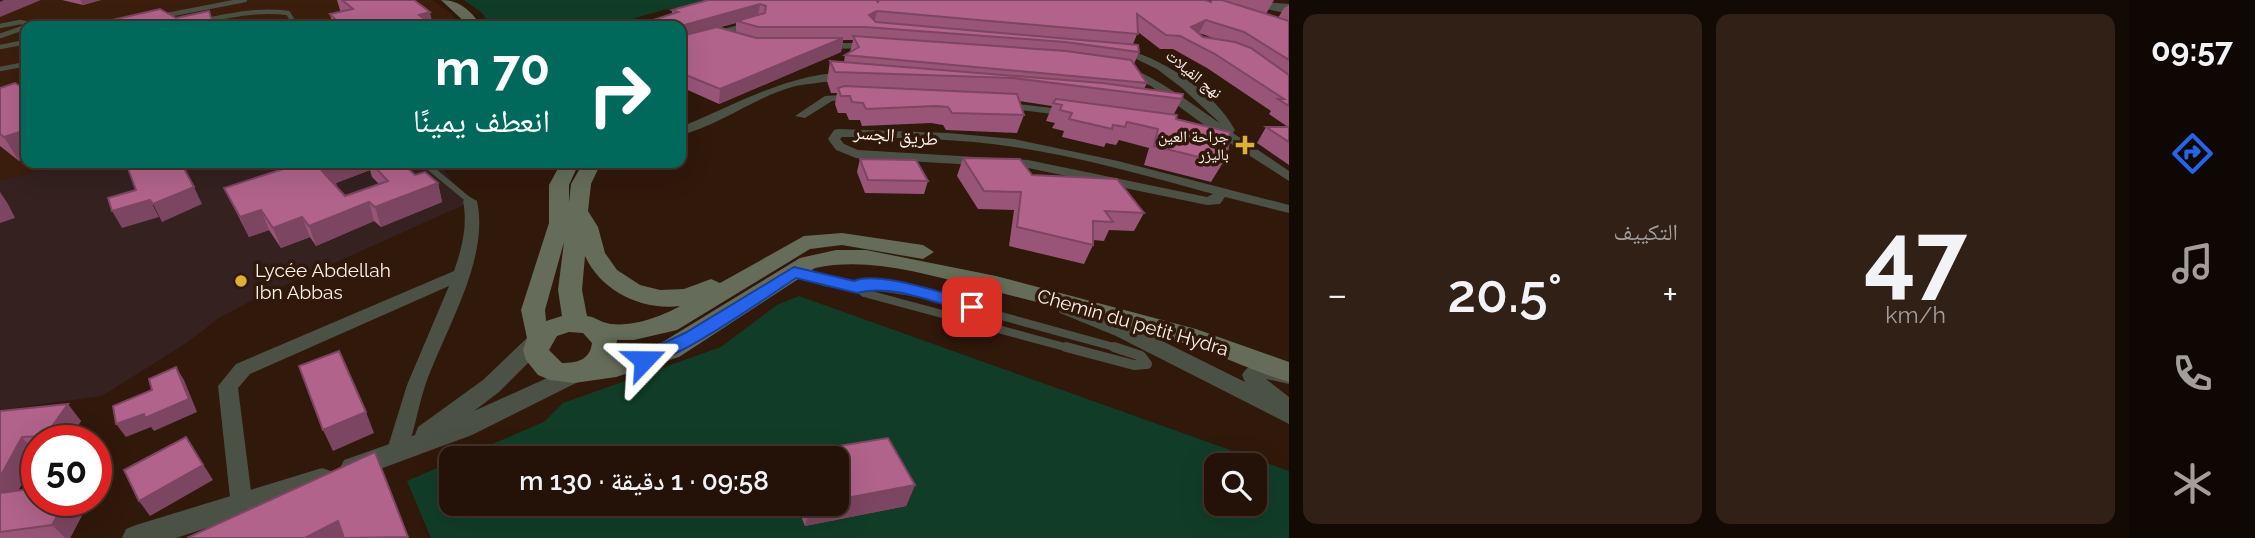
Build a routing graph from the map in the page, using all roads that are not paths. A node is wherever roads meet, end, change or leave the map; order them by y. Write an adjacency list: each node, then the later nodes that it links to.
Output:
1 (245, 0): 7 (lane)
2 (447, 0): 10 (main road)
3 (464, 0): 11 (main road)
4 (1246, 0): 6 (street)
5 (1229, 8): 6 (street)
6 (1289, 9)
7 (161, 17)
8 (210, 21): 9 (lane)
9 (293, 21)
10 (472, 21)
11 (487, 21)
12 (21, 22): 14 (lane)
13 (759, 22): 16 (street)
14 (0, 26)
15 (21, 29): 17 (lane)
16 (715, 34): 18 (street); 20 (street)
17 (0, 36)
18 (733, 40)
19 (21, 43): 22 (lane)
20 (686, 43)
21 (815, 46): 23 (street)
22 (0, 47)
23 (888, 48)
24 (1106, 49): 37 (street, نهج الفيلات)
25 (21, 65): 27 (lane)
26 (1114, 67): 32 (street)
27 (0, 69)
28 (855, 77): 35 (street)
29 (868, 98): 34 (street)
30 (991, 104): 33 (street)
31 (1163, 108): 32 (street)
32 (1198, 113): 37 (street)
33 (1081, 114)
34 (801, 116)
35 (686, 129)
36 (1212, 137): 37 (street)
37 (1231, 138): 42 (street)
38 (430, 168): 43 (lane)
39 (435, 168): 43 (lane)
40 (568, 168): 54 (main road)
41 (589, 168): 47 (main road)
42 (1289, 177)
43 (447, 181): 45 (lane)
44 (1221, 193): 44 (street, طريق الجسر); 46 (street, طريق الجسر)
45 (470, 201): 49 (street)
46 (1289, 209)
47 (579, 214): 50 (main road); 53 (main road)
48 (794, 272): 51 (main road, Chemin du petit Hydra); 52 (lane); 56 (main road, Chemin du petit Hydra)
49 (461, 274): 60 (street); 61 (street)
50 (738, 281): 53 (main road, Chemin du petit Hydra); 55 (main road, Chemin du petit Hydra)
51 (996, 285): 57 (main road, Chemin du petit Hydra); 59 (street)
52 (857, 287): 52 (lane)
53 (588, 327): 54 (main road); 56 (main road)
54 (538, 340): 56 (main road); 60 (street)
55 (1289, 358)
56 (582, 371): 60 (street)
57 (1289, 374): 58 (street)
58 (1289, 405)
59 (1289, 414)
60 (396, 453): 61 (street)
61 (242, 507): 62 (street)
62 (136, 538)

